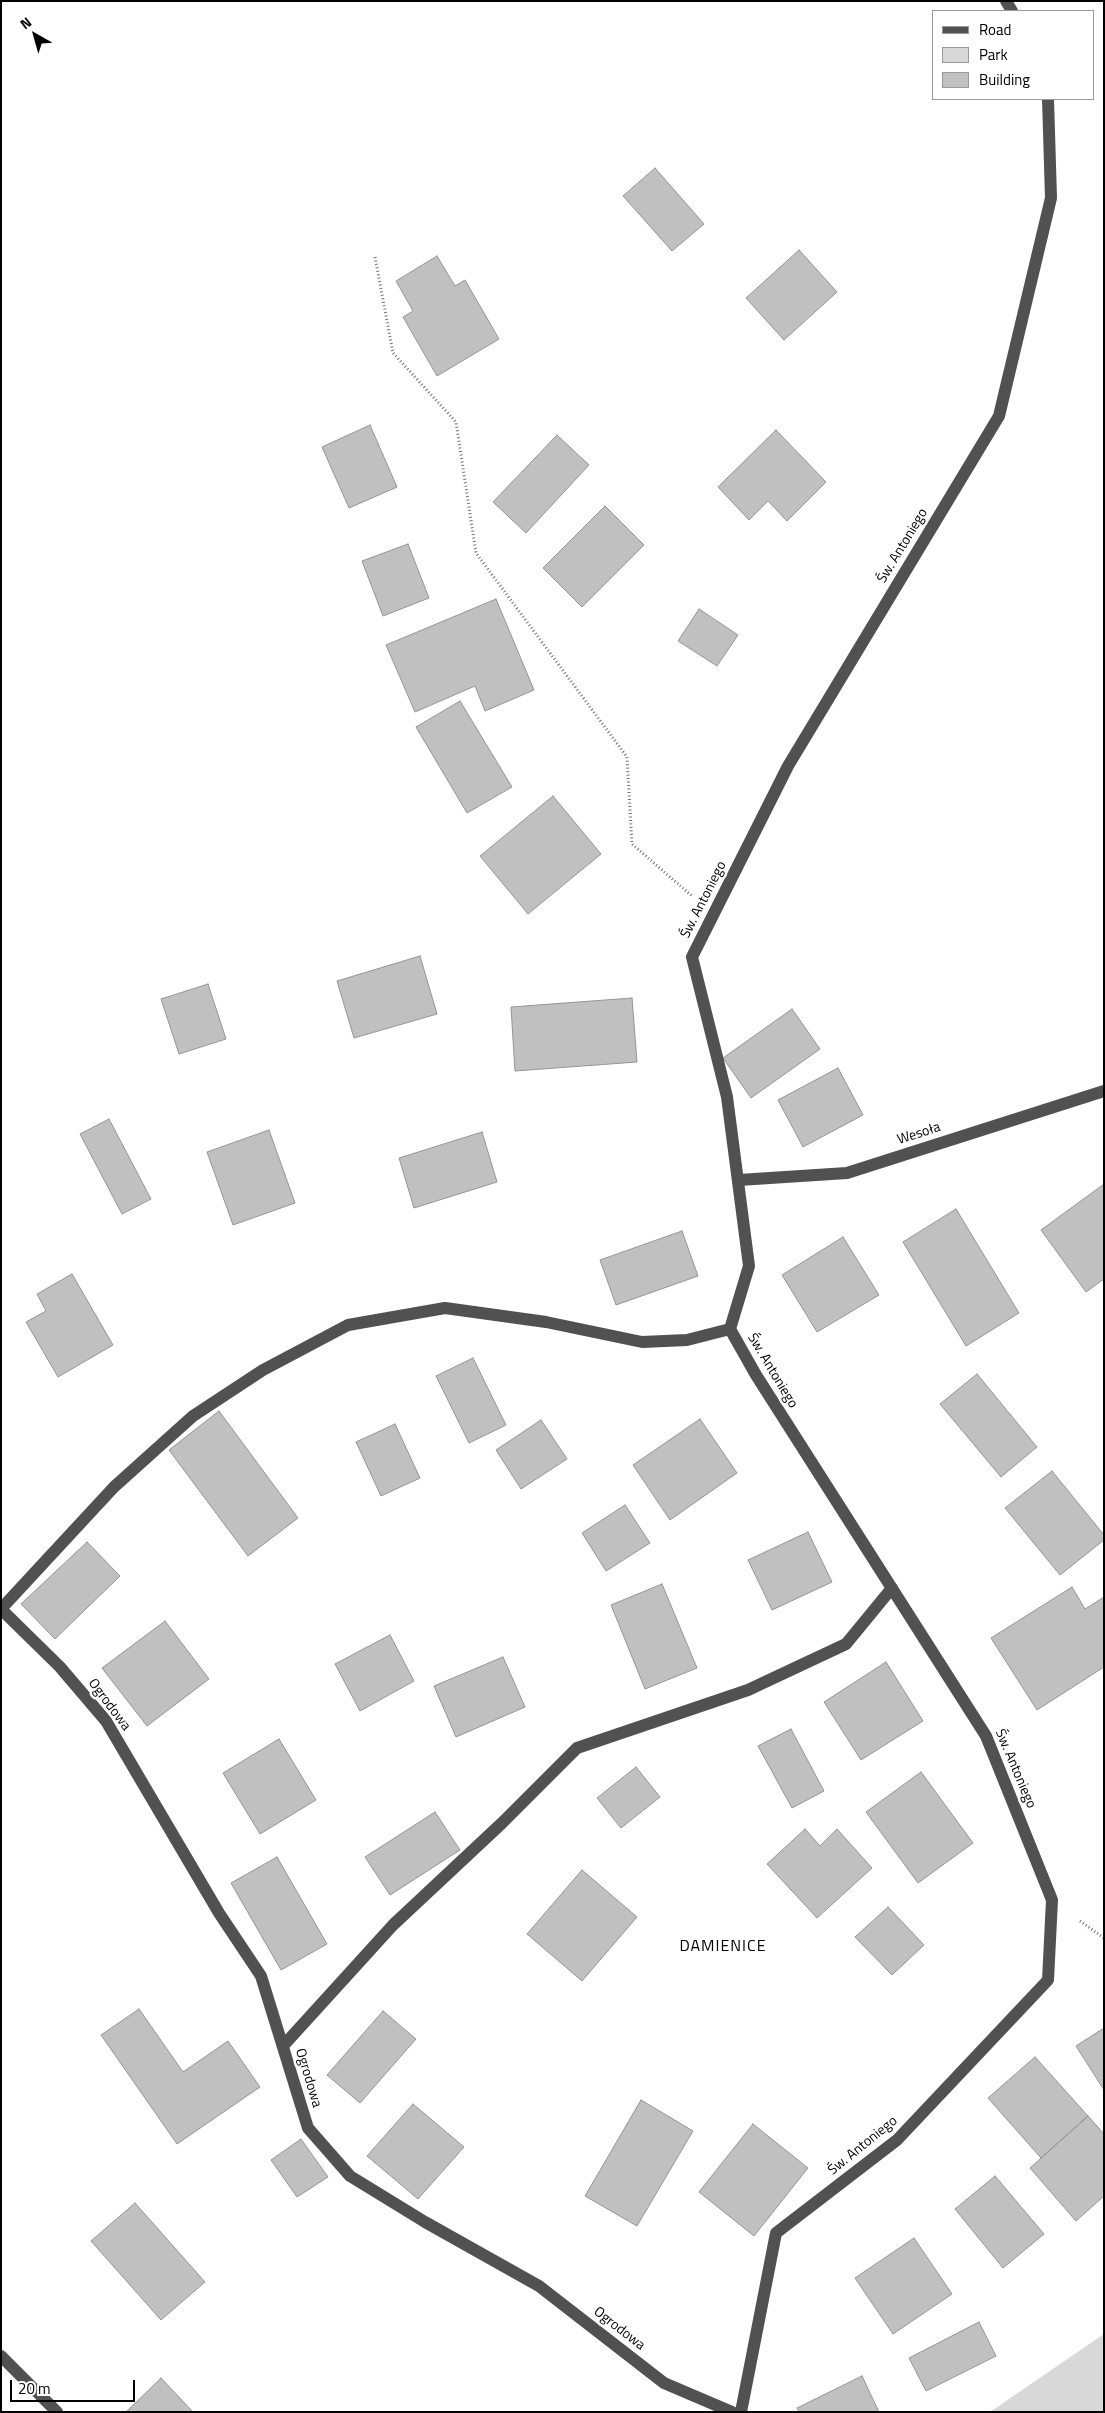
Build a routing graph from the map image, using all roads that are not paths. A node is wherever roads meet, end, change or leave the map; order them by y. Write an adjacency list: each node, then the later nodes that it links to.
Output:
1 (1048, 100): 3 (street, Św. Antoniego)
2 (1104, 1091): 3 (street, Wesoła)
3 (739, 1180): 4 (street, Św. Antoniego)
4 (730, 1329): 5 (street, Św. Antoniego); 6 (street)
5 (892, 1588): 7 (street); 11 (street, Św. Antoniego)
6 (1, 1609): 7 (street, Ogrodowa)
7 (283, 2046): 10 (street, Ogrodowa)
8 (1, 2356): 9 (street)
9 (57, 2412)
10 (732, 2412)
11 (741, 2412)

